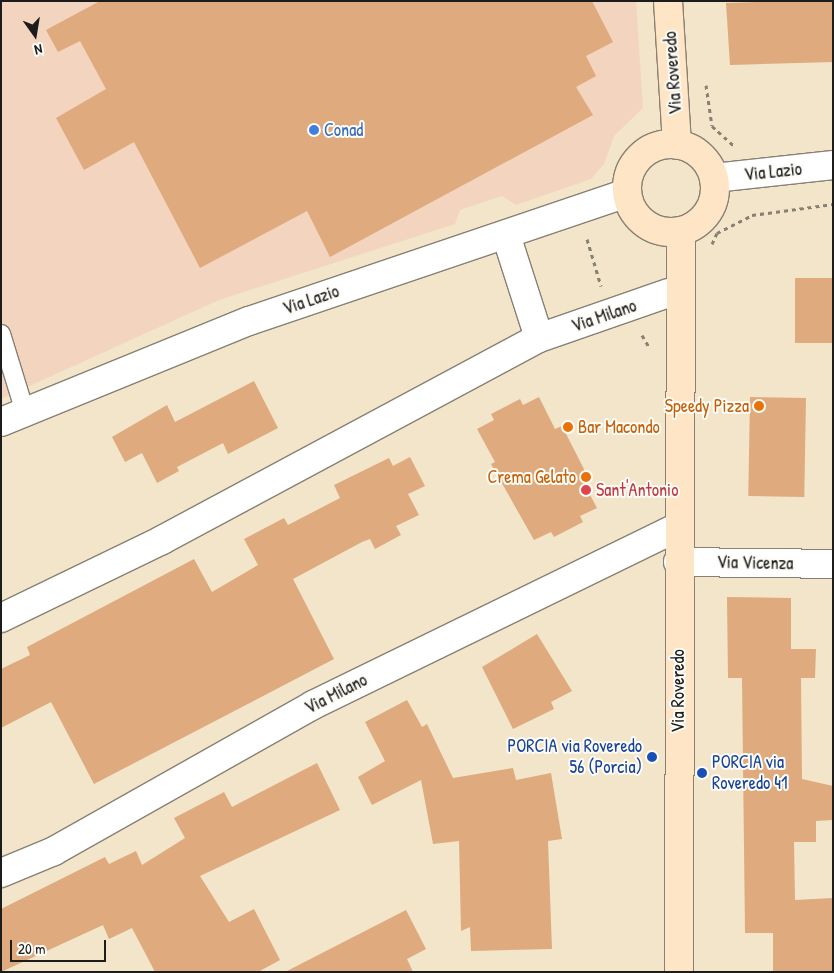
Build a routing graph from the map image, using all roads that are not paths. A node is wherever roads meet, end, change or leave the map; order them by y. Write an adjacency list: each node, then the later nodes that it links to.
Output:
1 (668, 1): 2 (main road, Via Roveredo)
2 (677, 145): 4 (main road); 5 (main road)
3 (833, 165): 4 (street, Via Lazio)
4 (714, 178): 6 (main road)
5 (627, 193): 6 (main road); 7 (street, Via Lazio)
6 (672, 232): 8 (main road, Via Roveredo); 11 (main road, Via Roveredo)
7 (506, 235): 10 (street); 12 (street, Via Lazio)
8 (668, 293): 10 (street, Via Milano); 11 (main road, Via Roveredo)
9 (1, 334): 12 (lane)
10 (539, 338): 16 (street, Via Milano)
11 (678, 410): 13 (main road, Via Roveredo)
12 (13, 417)
13 (678, 527): 14 (main road, Via Roveredo); 17 (street, Via Milano)
14 (678, 562): 15 (street, Via Vicenza); 18 (main road, Via Roveredo)
15 (833, 564)
16 (1, 618)
17 (1, 873)
18 (679, 972)

